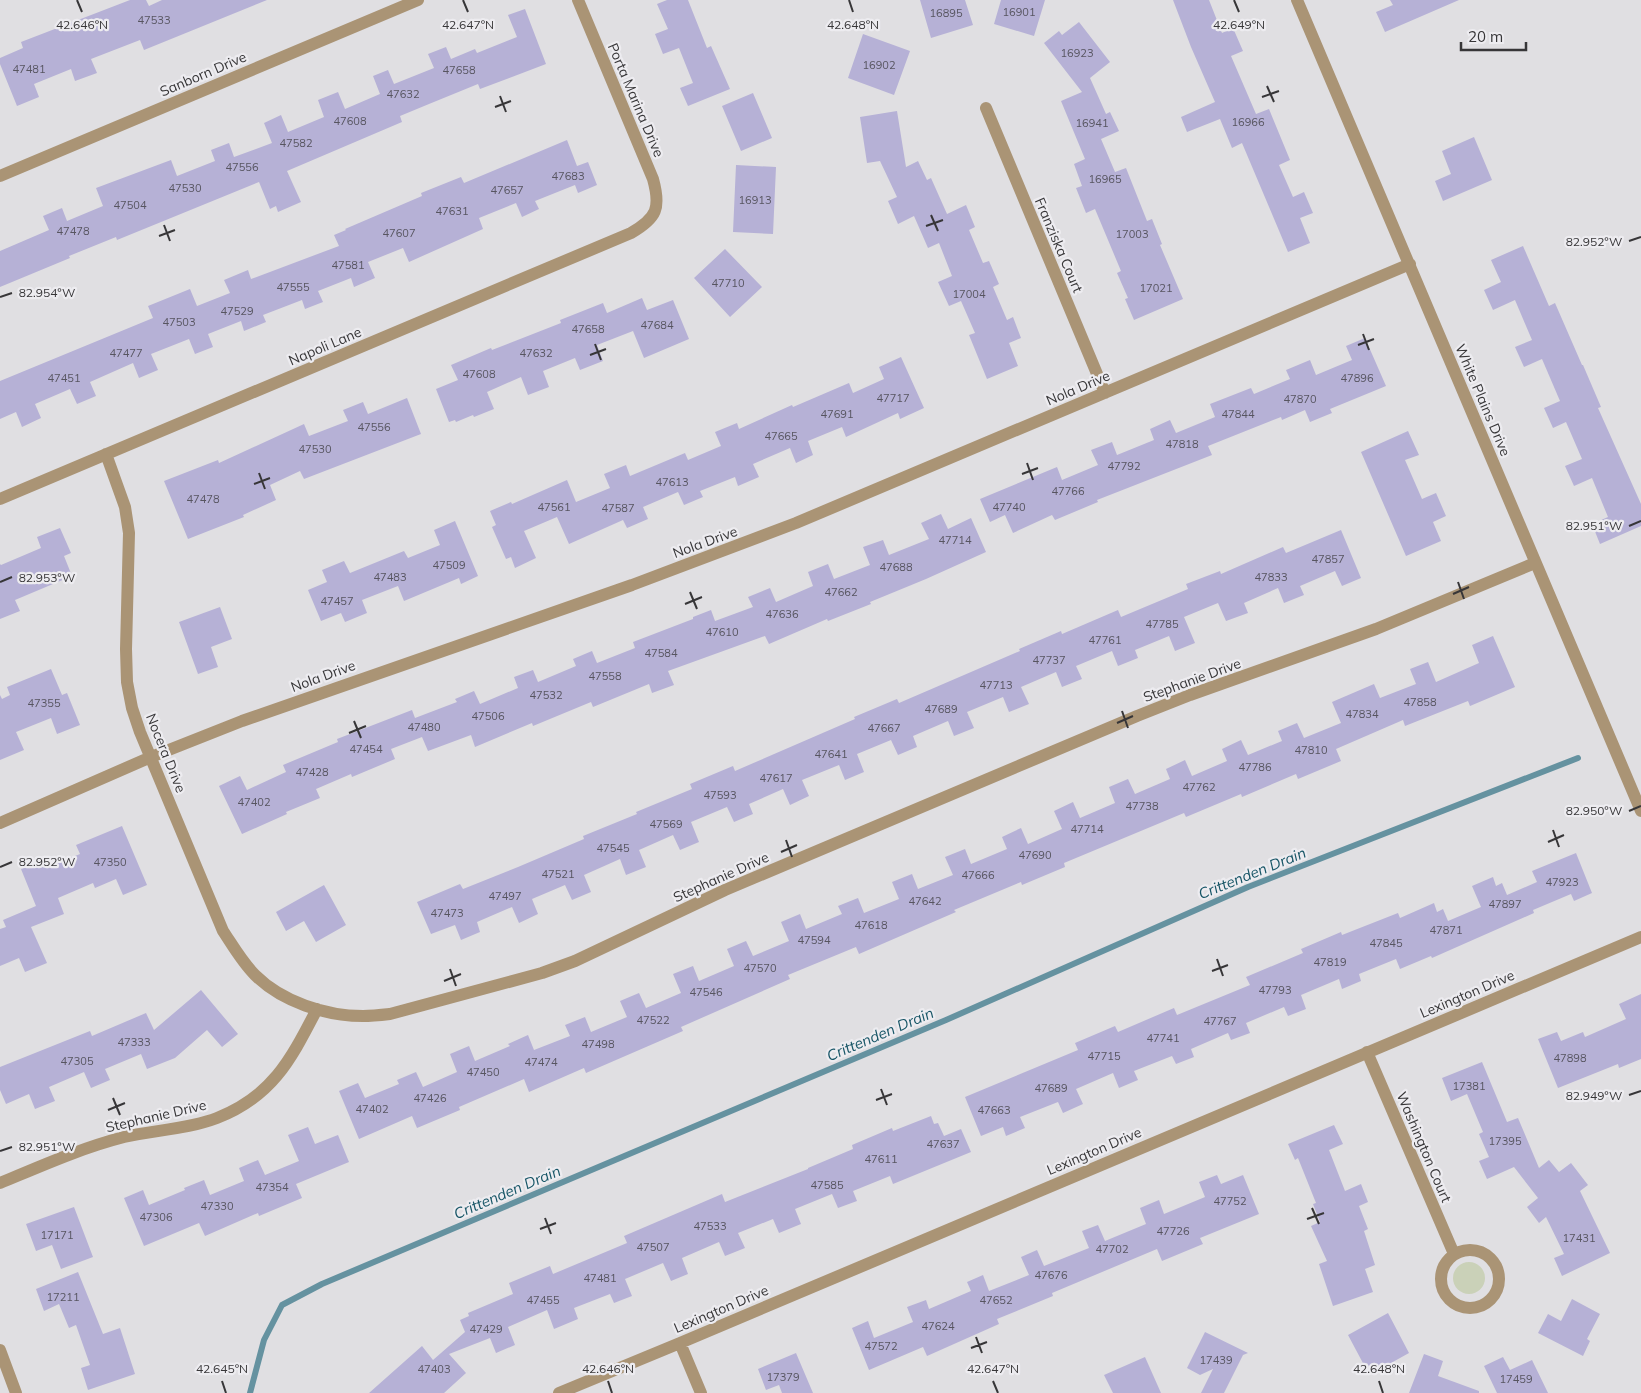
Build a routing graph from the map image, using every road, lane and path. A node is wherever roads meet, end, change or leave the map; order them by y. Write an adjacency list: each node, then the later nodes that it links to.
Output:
1 (418, 0): 5 (street, Sanborn Drive)
2 (578, 0): 6 (street, Porta Marina Drive)
3 (1297, 0): 7 (street, White Plains Drive)
4 (986, 108): 8 (street, Franziska Court)
5 (0, 176)
6 (656, 213): 9 (street, Napoli Lane)
7 (1410, 264): 8 (street, Nola Drive); 11 (street, White Plains Drive)
8 (1105, 393): 12 (street, Nola Drive)
9 (106, 454): 10 (street, Napoli Lane); 12 (street, Nocera Drive)
10 (0, 499)
11 (1535, 563): 13 (street, White Plains Drive); 16 (street, Stephanie Drive)
12 (150, 757): 14 (street, Nola Drive); 16 (street, Nocera Drive)
13 (1641, 811)
14 (0, 823)
15 (1641, 937): 17 (street, Lexington Drive)
16 (317, 1010): 18 (street, Stephanie Drive)
17 (1367, 1052): 19 (street, Washington Court); 20 (street, Lexington Drive)
18 (0, 1183)
19 (1454, 1254): 19 (street)
20 (680, 1343): 23 (street, Lexington Drive); 24 (street)
21 (0, 1350): 22 (street)
22 (16, 1393)
23 (558, 1393)
24 (701, 1393)

